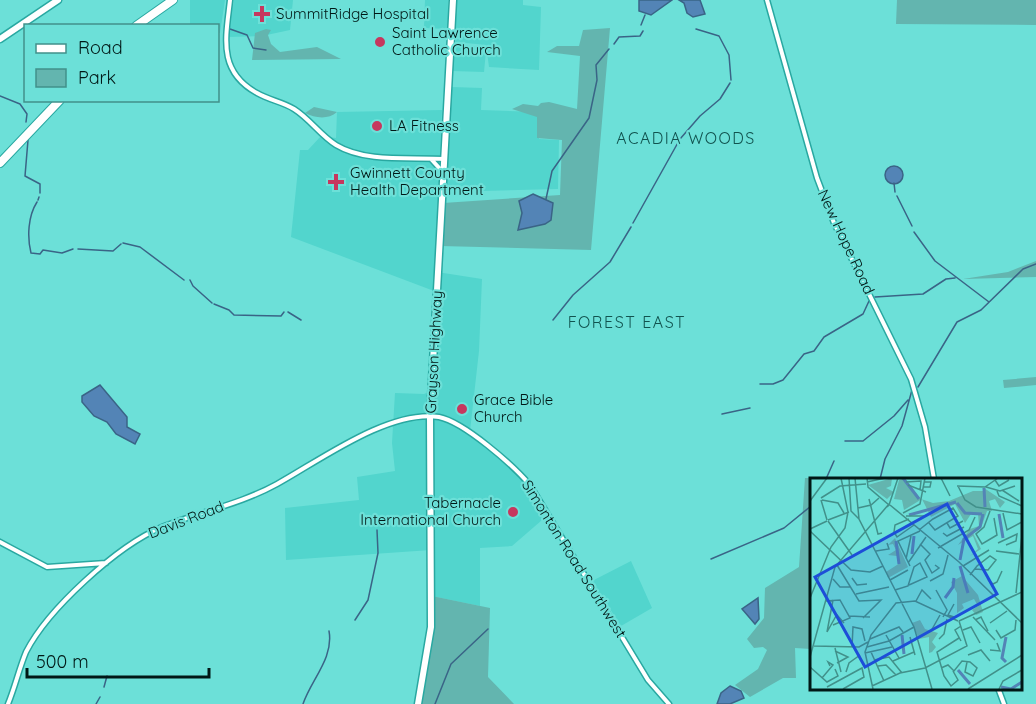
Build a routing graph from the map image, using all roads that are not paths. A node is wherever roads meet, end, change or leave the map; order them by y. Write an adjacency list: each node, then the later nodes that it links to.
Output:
1 (58, 0): 9 (main road)
2 (164, 0): 7 (highway)
3 (173, 0): 8 (highway)
4 (230, 0): 14 (street)
5 (453, 0): 12 (main road, Grayson Highway)
6 (767, 0): 20 (street, New Hope Road)
7 (131, 24)
8 (139, 24)
9 (0, 39)
10 (51, 102): 13 (highway)
11 (58, 102): 17 (highway)
12 (445, 144): 15 (street); 16 (main road, Grayson Highway)
13 (0, 156)
14 (428, 158): 15 (street); 18 (street)
15 (435, 158): 16 (street)
16 (444, 159): 18 (main road, Grayson Highway)
17 (0, 162)
18 (443, 175): 19 (main road, Grayson Highway)
19 (430, 417): 22 (street, Davis Road); 25 (main road, Grayson Highway); 26 (street, Simonton Road Southwest)
20 (934, 478)
21 (0, 542): 22 (street)
22 (107, 563): 24 (street, Davis Road)
23 (999, 689): 27 (street)
24 (8, 704)
25 (418, 704)
26 (669, 704)
27 (1004, 704)

